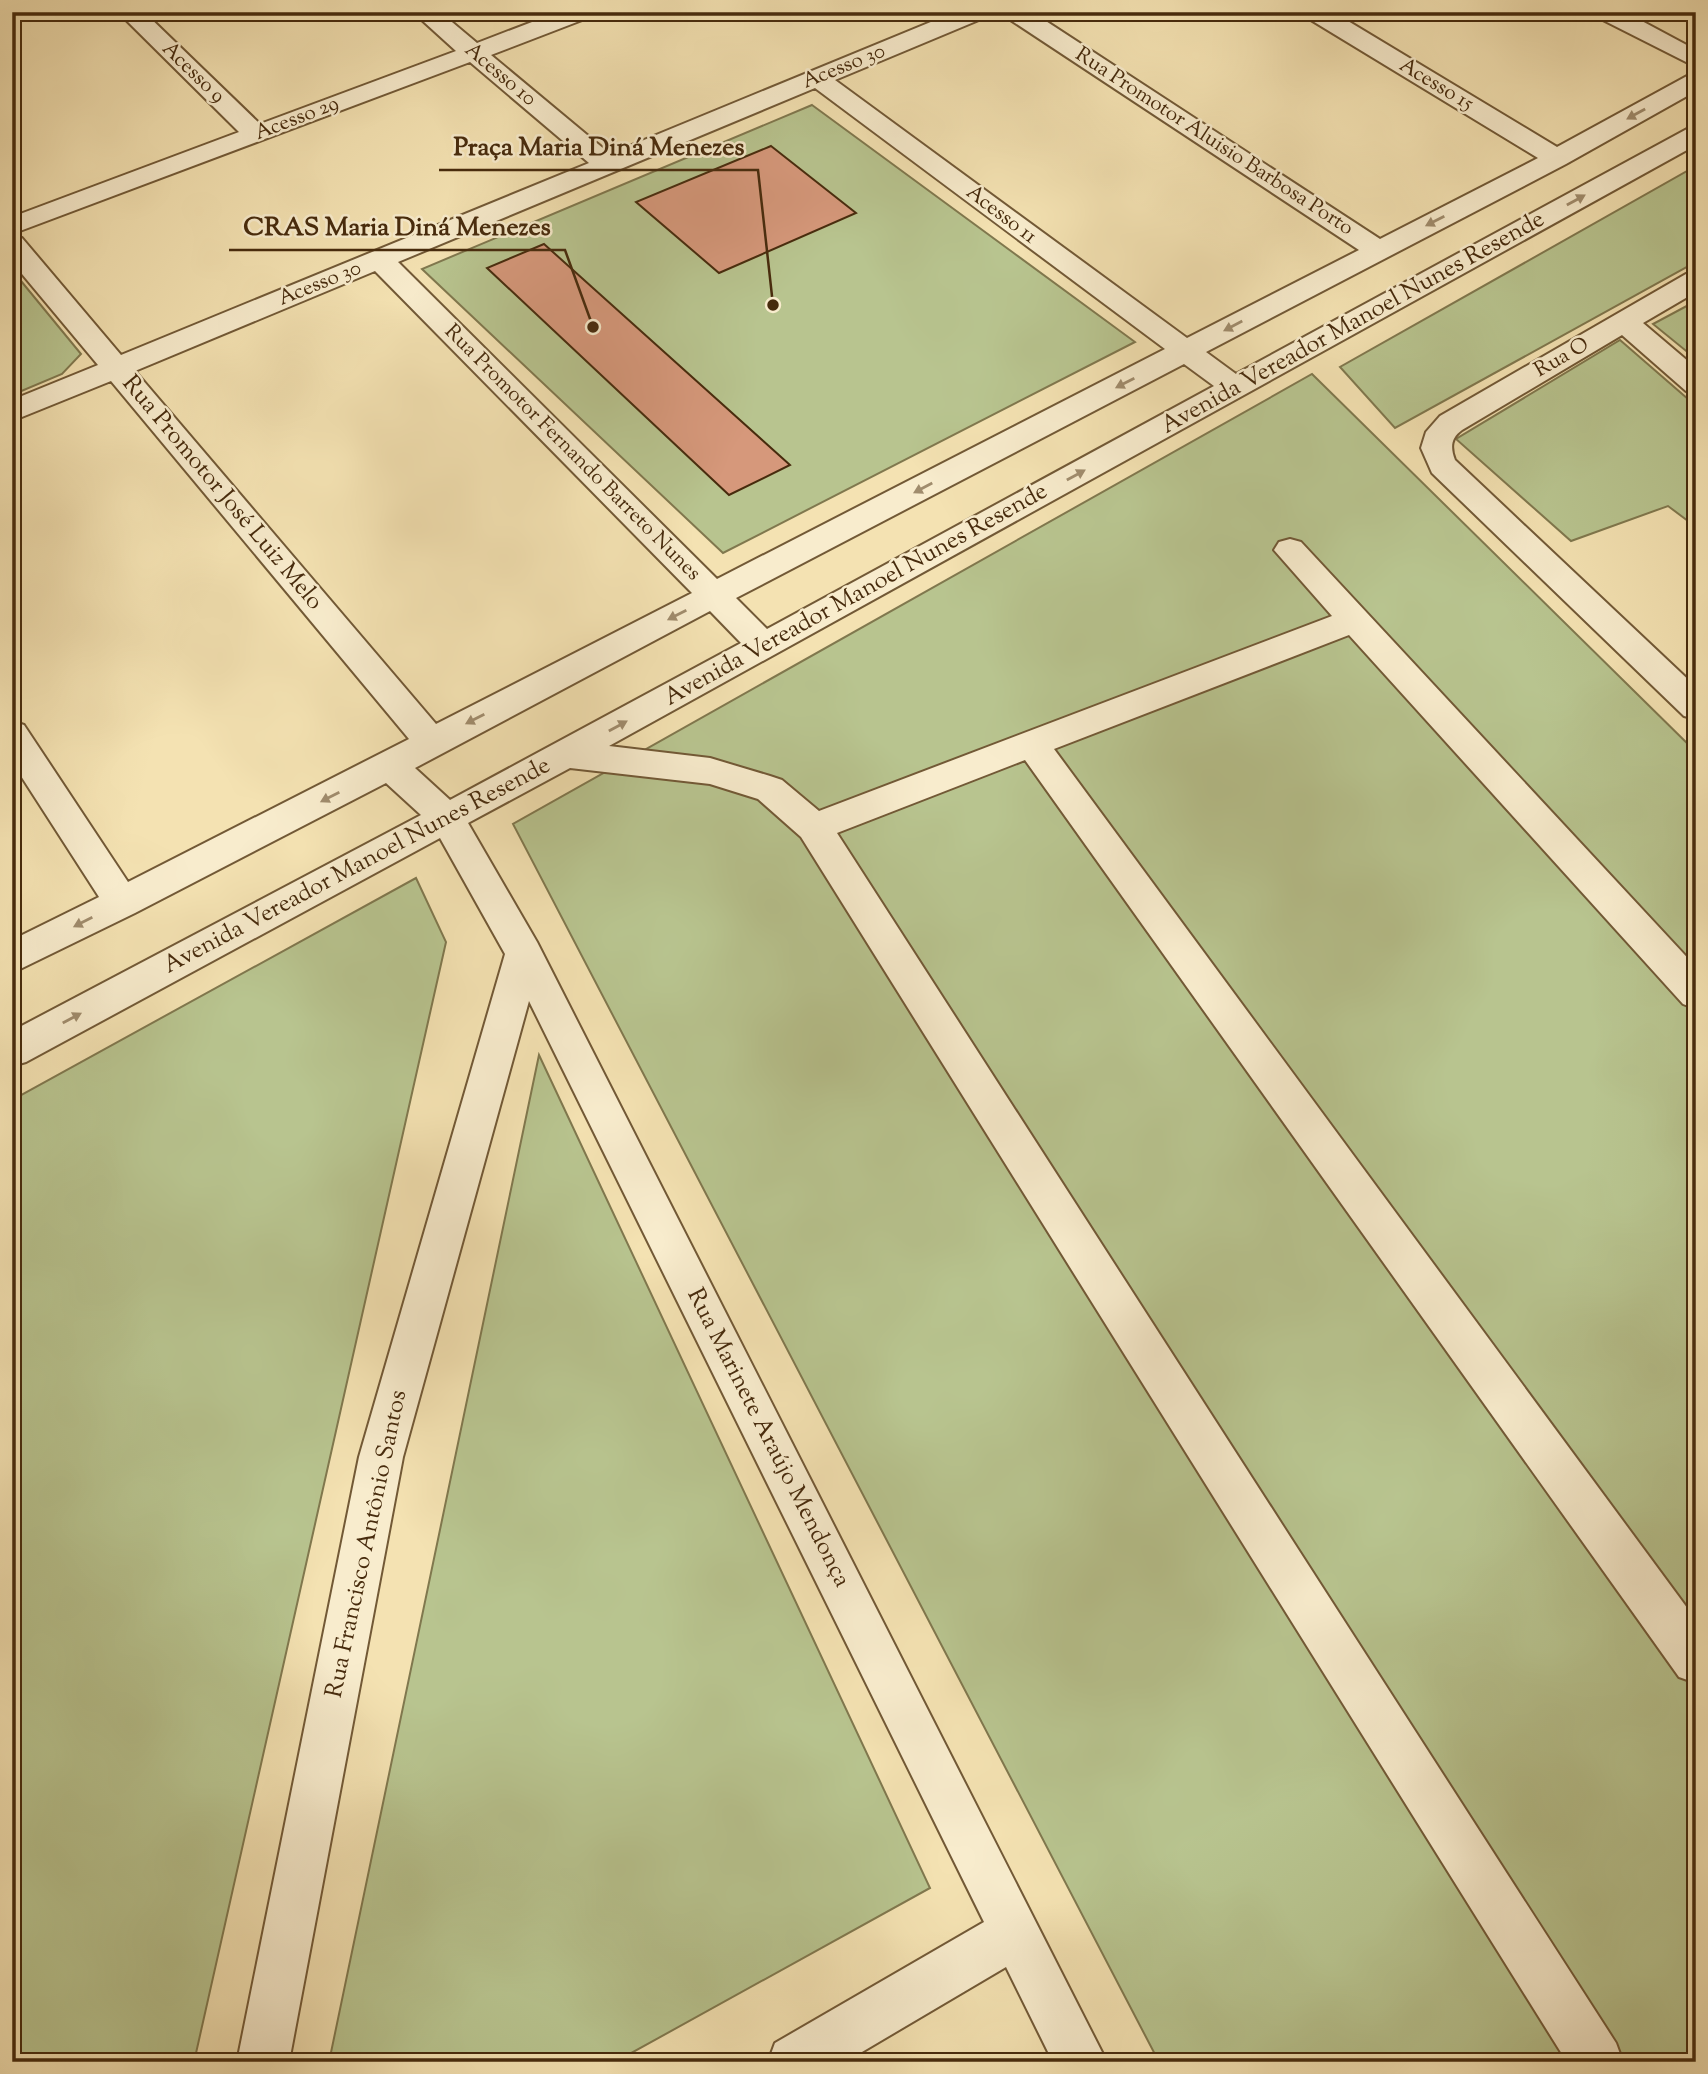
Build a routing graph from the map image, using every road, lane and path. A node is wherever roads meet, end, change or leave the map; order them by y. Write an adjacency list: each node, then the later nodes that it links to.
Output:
1 (130, 12): 12 (street, Acesso 9)
2 (425, 12): 8 (street, Acesso 10)
3 (581, 12): 8 (street, Acesso 29)
4 (977, 12): 10 (street, Acesso 30)
5 (1015, 12): 18 (street, Rua Promotor Aluisio Barbosa Porto)
6 (1315, 12): 14 (street, Acesso 15)
7 (1606, 12): 9 (street)
8 (473, 53): 12 (street, Acesso 29); 15 (street, Acesso 10)
9 (1696, 60)
10 (817, 78): 15 (street, Acesso 30); 22 (street, Acesso 11)
11 (1696, 81): 14 (street, Avenida Vereador Manoel Nunes Resende, one-way to 14)
12 (256, 134): 16 (street, Acesso 29)
13 (1696, 134): 25 (street, Avenida Vereador Manoel Nunes Resende, one-way to 13)
14 (1558, 158): 18 (street, Avenida Vereador Manoel Nunes Resende, one-way to 18)
15 (607, 165): 19 (street, Acesso 30)
16 (12, 226)
17 (12, 244): 23 (street, Rua Promotor José Luiz Melo)
18 (1378, 250): 22 (street, Avenida Vereador Manoel Nunes Resende, one-way to 22)
19 (380, 260): 23 (street, Acesso 30); 28 (street, Rua Promotor Fernando Barreto Nunes)
20 (1696, 280): 21 (street, Rua O)
21 (1624, 321): 24 (street); 31 (street, Rua O)
22 (1185, 352): 25 (street, Acesso 11); 28 (street, Avenida Vereador Manoel Nunes Resende, one-way to 28)
23 (117, 368): 26 (street, Acesso 30); 33 (street, Rua Promotor José Luiz Melo)
24 (1696, 384)
25 (1235, 387): 30 (street, Avenida Vereador Manoel Nunes Resende, one-way to 25)
26 (12, 411)
27 (1290, 550): 29 (street)
28 (715, 596): 30 (street, Rua Promotor Fernando Barreto Nunes); 33 (street, Avenida Vereador Manoel Nunes Resende, one-way to 33)
29 (1353, 621): 34 (street); 42 (street)
30 (764, 646): 35 (street, Avenida Vereador Manoel Nunes Resende, one-way to 30)
31 (1696, 707)
32 (12, 733): 39 (street)
33 (431, 742): 36 (street, Avenida Vereador Manoel Nunes Resende)
34 (1032, 744): 38 (street); 44 (street)
35 (566, 754): 37 (street, Avenida Vereador Manoel Nunes Resende); 38 (street)
36 (390, 766): 37 (street, Rua Marinete Araújo Mendonça); 39 (street, Avenida Vereador Manoel Nunes Resende, one-way to 39)
37 (447, 818): 40 (street, Rua Marinete Araújo Mendonça); 43 (street, Avenida Vereador Manoel Nunes Resende, one-way to 37)
38 (814, 827): 49 (street)
39 (122, 903): 41 (street, Avenida Vereador Manoel Nunes Resende, one-way to 41)
40 (524, 953): 45 (street, Rua Marinete Araújo Mendonça); 46 (street, Rua Francisco Antônio Santos)
41 (12, 958)
42 (1696, 993)
43 (12, 1050)
44 (1696, 1660)
45 (1016, 1932): 47 (street); 48 (street, Rua Marinete Araújo Mendonça)
46 (263, 2062)
47 (794, 2062)
48 (1081, 2062)
49 (1597, 2062)

